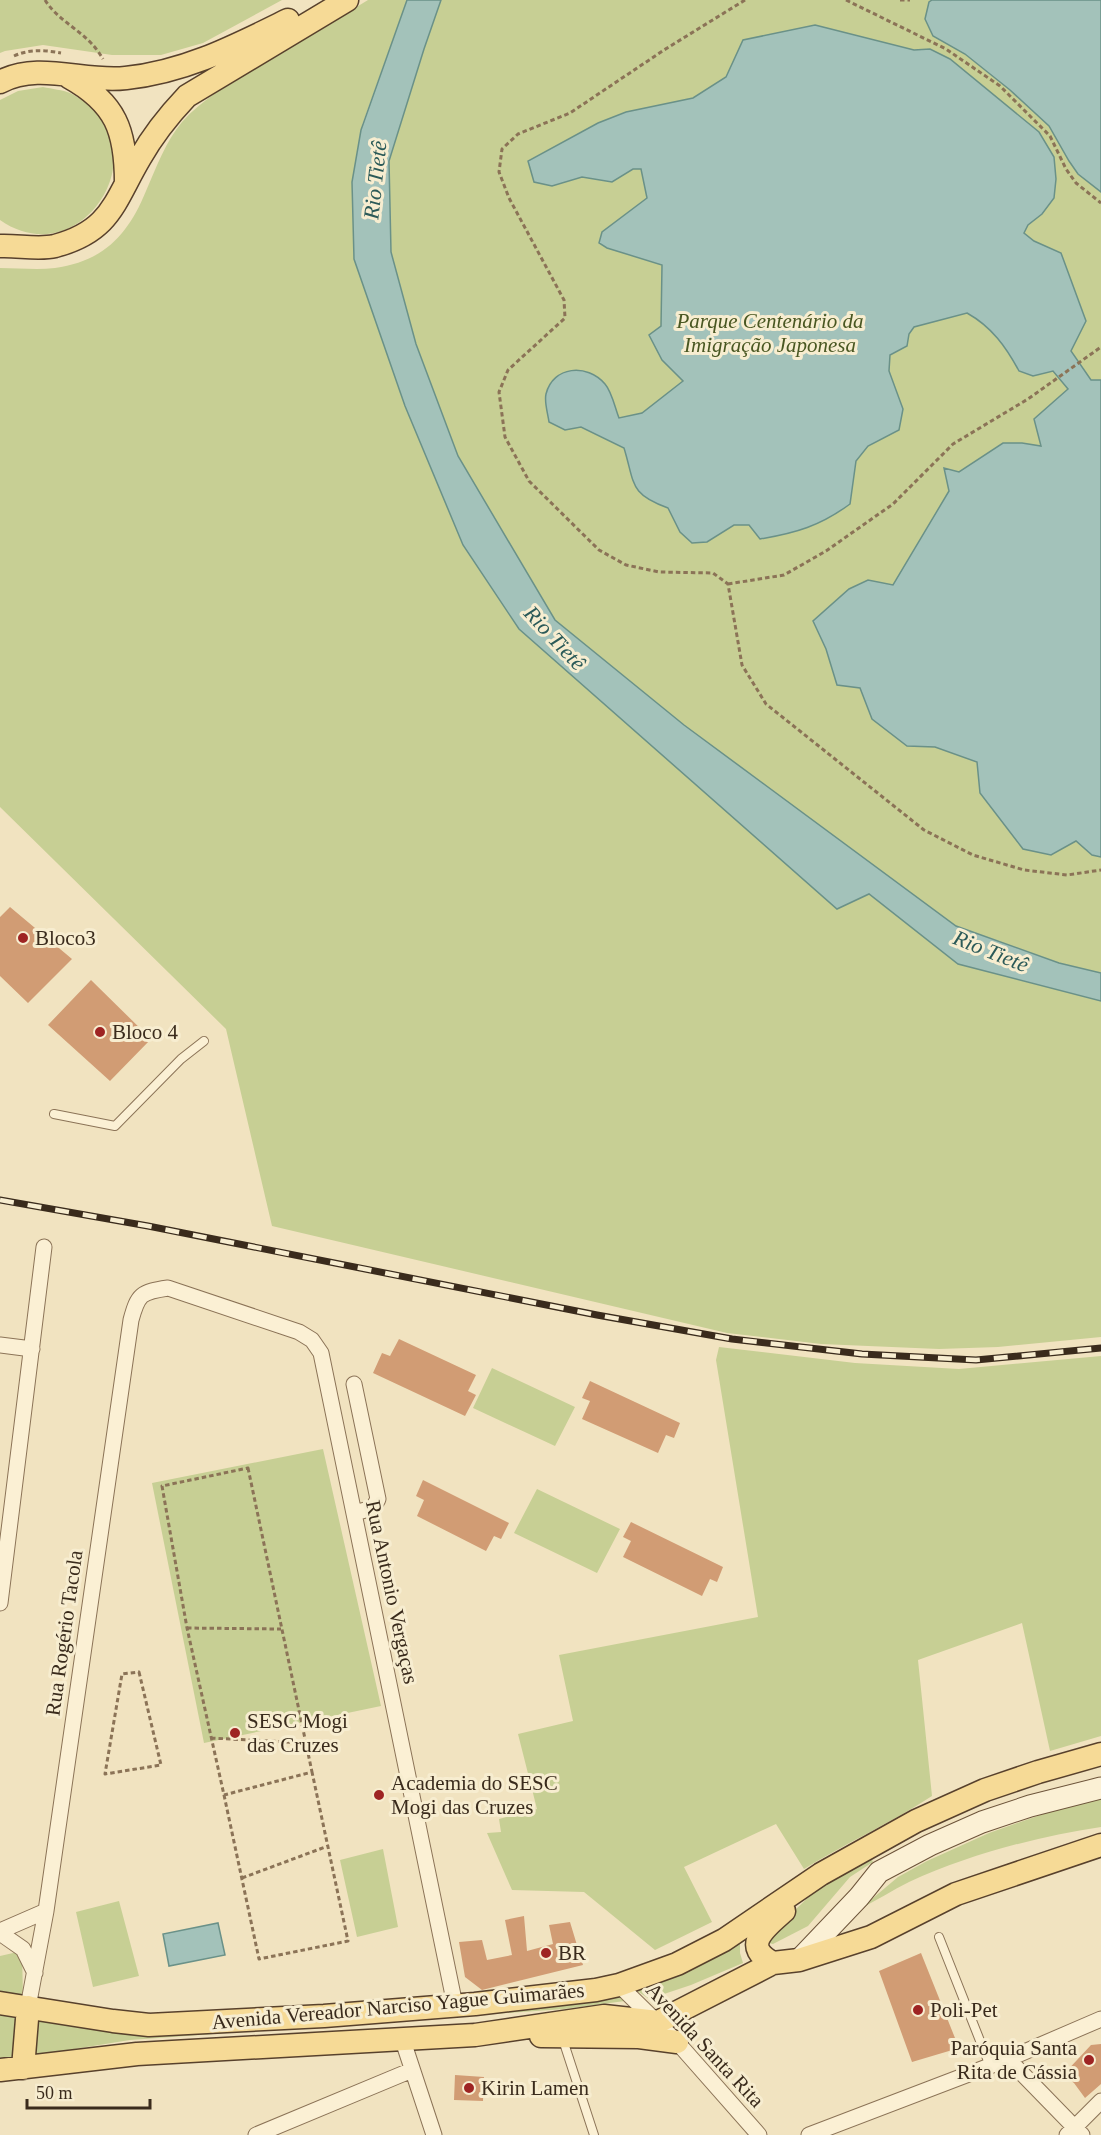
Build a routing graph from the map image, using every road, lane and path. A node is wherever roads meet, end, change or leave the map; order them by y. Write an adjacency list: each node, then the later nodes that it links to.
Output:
1 (45, 0): 9 (path)
2 (320, 0): 10 (main road)
3 (347, 0): 12 (main road)
4 (746, 0): 18 (path)
5 (846, 0): 13 (path)
6 (900, 0): 7 (path)
7 (910, 0)
8 (11, 57): 10 (path)
9 (96, 59)
10 (67, 65): 11 (main road); 12 (main road)
11 (0, 82)
12 (126, 184): 16 (main road)
13 (1101, 203)
14 (0, 234): 16 (main road)
15 (0, 246): 16 (main road)
16 (30, 246)
17 (1101, 347): 18 (path)
18 (728, 584): 19 (path)
19 (1101, 870)
20 (204, 1041): 21 (lane)
21 (54, 1114)
22 (44, 1247): 25 (street)
23 (168, 1288): 27 (street, Rua Antonio Vergaças); 43 (street, Rua Rogério Tacola)
24 (0, 1346): 25 (street)
25 (32, 1349): 28 (street)
26 (354, 1384): 27 (street)
27 (354, 1513): 51 (street, Rua Antonio Vergaças)
28 (2, 1566): 29 (street)
29 (0, 1603)
30 (187, 1628): 31 (path); 31 (path); 32 (path)
31 (282, 1629): 33 (path)
32 (212, 1738): 33 (path); 38 (path)
33 (307, 1743): 35 (path)
34 (1101, 1754): 41 (main road, Avenida Vereador Narciso Yague Guimarães)
35 (312, 1772): 38 (path); 40 (path)
36 (105, 1774): 36 (path)
37 (1101, 1788): 46 (main road)
38 (224, 1794): 42 (path)
39 (1101, 1845): 46 (main road)
40 (328, 1846): 42 (path); 42 (path)
41 (820, 1874): 47 (main road); 49 (main road, Avenida Vereador Narciso Yague Guimarães)
42 (242, 1878)
43 (46, 1911): 44 (street); 48 (street, Rua Rogério Tacola)
44 (0, 1932): 48 (street)
45 (939, 1937): 60 (lane)
46 (799, 1960): 47 (main road)
47 (774, 1963): 54 (main road)
48 (35, 1973): 52 (street, Rua Rogério Tacola)
49 (619, 1984): 51 (main road, Avenida Vereador Narciso Yague Guimarães); 54 (street, Avenida Santa Rita)
50 (0, 2002): 52 (main road, Avenida Vereador Narciso Yague Guimarães)
51 (454, 2005): 52 (main road, Avenida Vereador Narciso Yague Guimarães)
52 (28, 2007): 61 (main road)
53 (1101, 2019): 59 (street)
54 (658, 2022): 55 (main road, Avenida Vereador Narciso Yague Guimarães); 58 (street, Avenida Santa Rita)
55 (479, 2034): 56 (main road); 57 (main road, Avenida Vereador Narciso Yague Guimarães)
56 (561, 2036): 58 (main road); 68 (lane)
57 (402, 2038): 61 (main road, Avenida Vereador Narciso Yague Guimarães); 63 (street)
58 (677, 2042): 69 (street, Avenida Santa Rita)
59 (1008, 2059): 60 (street); 65 (street)
60 (990, 2066): 70 (street)
61 (23, 2068): 62 (main road, Avenida Vereador Narciso Yague Guimarães)
62 (0, 2070)
63 (412, 2070): 66 (street); 67 (street)
64 (1101, 2101): 65 (street)
65 (1074, 2132)
66 (256, 2135)
67 (434, 2135)
68 (594, 2135)
69 (759, 2135)
70 (809, 2135)

